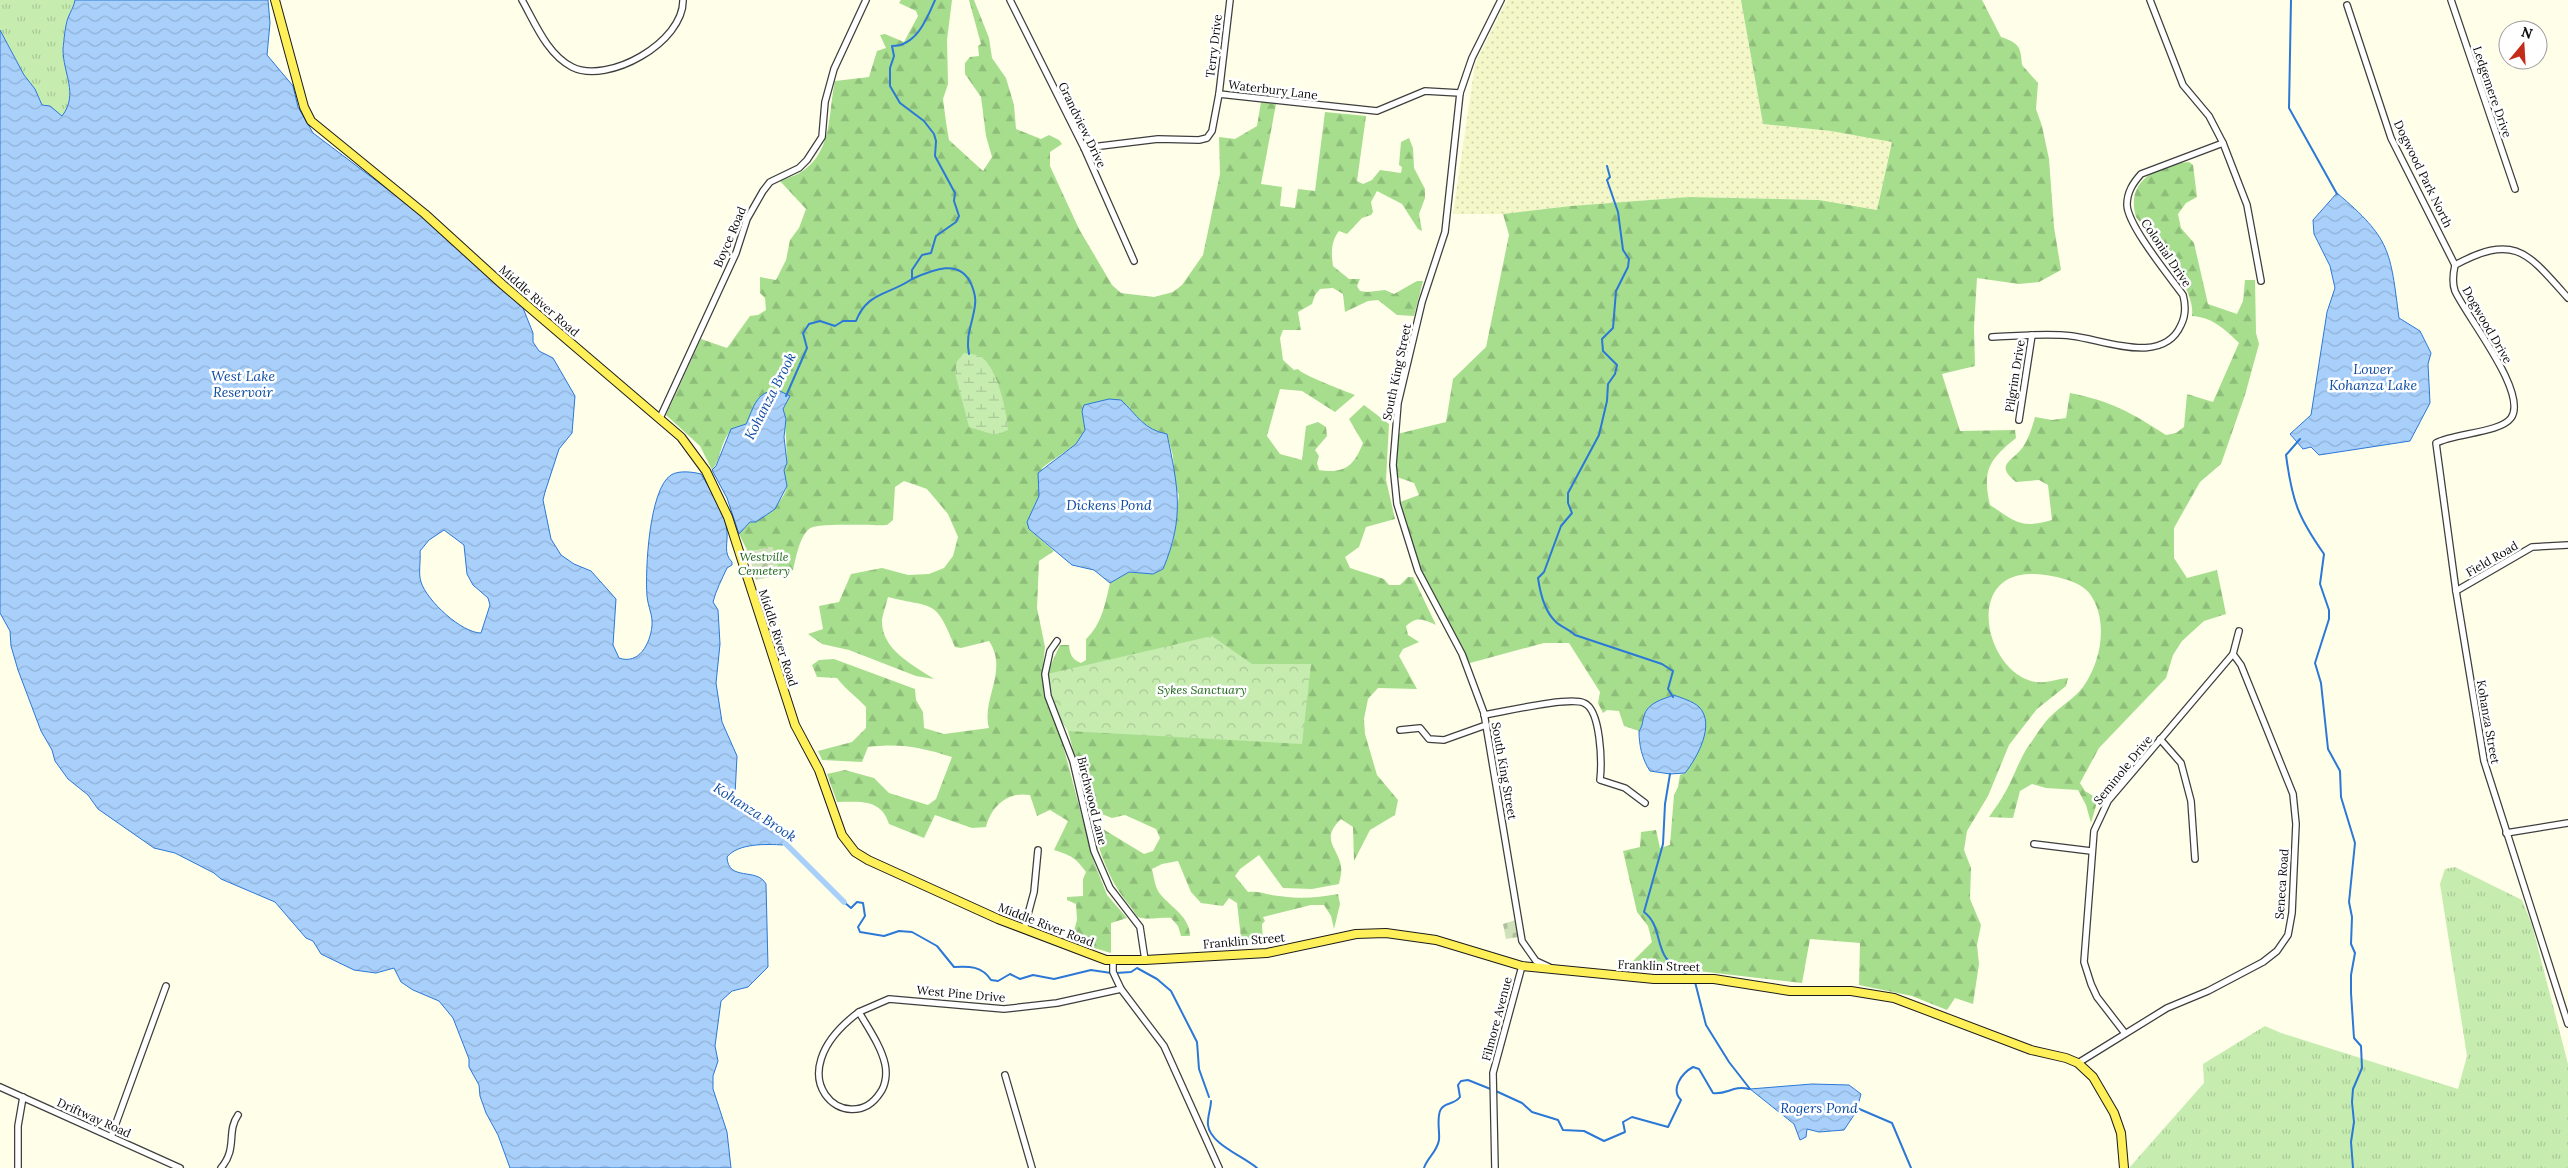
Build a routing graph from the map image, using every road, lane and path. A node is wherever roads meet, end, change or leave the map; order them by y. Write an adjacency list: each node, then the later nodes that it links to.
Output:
1 (275, 0): 22 (main road, Middle River Road)
2 (522, 0): 3 (street)
3 (683, 0)
4 (866, 0): 22 (street, Boyce Road)
5 (1010, 0): 14 (street, Grandview Drive)
6 (1230, 0): 12 (street, Terry Drive)
7 (1501, 0): 11 (street, South King Street)
8 (2150, 0): 13 (street)
9 (2451, 0): 15 (street, Ledgemere Drive)
10 (2347, 5): 17 (street, Dogwood Park North)
11 (1460, 93): 12 (street, Waterbury Lane); 30 (street, South King Street)
12 (1219, 94): 14 (street, Waterbury Lane)
13 (2223, 142): 18 (street); 20 (street, Colonial Drive)
14 (1084, 148): 16 (street, Grandview Drive)
15 (2515, 189)
16 (1134, 261)
17 (2455, 265): 19 (street); 24 (street, Dogwood Drive)
18 (2261, 281)
19 (2568, 298)
20 (2032, 335): 21 (street, Colonial Drive); 23 (street, Pilgrim Drive)
21 (1992, 337)
22 (660, 418): 41 (main road, Middle River Road)
23 (2019, 420)
24 (2436, 443): 26 (street, Kohanza Street)
25 (2568, 546): 26 (street, Field Road)
26 (2456, 591): 36 (street, Kohanza Street)
27 (2239, 631): 29 (street)
28 (1057, 641): 42 (street, Birchwood Lane)
29 (2233, 654): 33 (street, Seminole Drive); 50 (street, Seneca Road)
30 (1484, 715): 31 (street, South King Street); 34 (street)
31 (1486, 725): 32 (street); 45 (street, South King Street)
32 (1400, 730)
33 (2160, 740): 39 (street, Seminole Drive); 40 (street)
34 (1645, 804)
35 (2568, 823): 36 (street)
36 (2506, 833): 49 (street, Kohanza Street)
37 (2034, 844): 39 (street)
38 (1038, 850): 41 (street)
39 (2091, 851): 50 (street, Seminole Drive)
40 (2195, 859)
41 (1024, 930): 43 (main road, Middle River Road)
42 (1145, 960): 43 (main road, Franklin Street); 44 (main road, Franklin Street)
43 (1113, 964): 47 (street)
44 (1522, 966): 45 (main road, Franklin Street); 62 (street, Filmore Avenue)
45 (1549, 968): 51 (main road, Franklin Street)
46 (166, 986): 56 (street)
47 (1121, 990): 48 (street, West Pine Drive); 61 (street)
48 (859, 1012): 48 (street, West Pine Drive)
49 (2568, 1024)
50 (2124, 1032): 51 (street, Seneca Road)
51 (2078, 1063): 63 (main road, Franklin Street)
52 (1005, 1075): 60 (street)
53 (0, 1087): 54 (street, Driftway Road)
54 (23, 1097): 56 (street, Driftway Road); 57 (street)
55 (238, 1116): 59 (street)
56 (111, 1136): 58 (street, Driftway Road)
57 (18, 1168)
58 (180, 1168)
59 (220, 1168)
60 (1032, 1168)
61 (1219, 1168)
62 (1495, 1168)
63 (2124, 1168)

